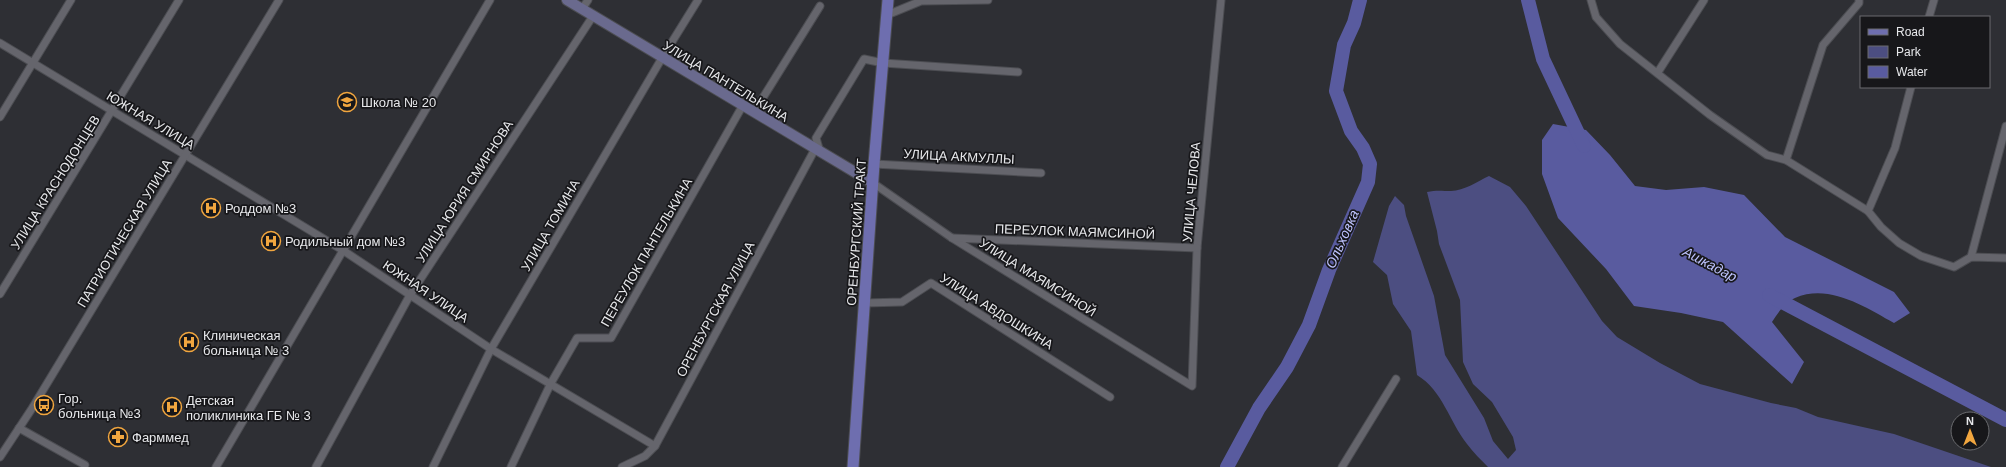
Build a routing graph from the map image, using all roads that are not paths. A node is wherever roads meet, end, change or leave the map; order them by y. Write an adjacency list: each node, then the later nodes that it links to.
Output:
1 (71, 0): 22 (street)
2 (179, 0): 28 (street, УЛИЦА КРАСНОДОНЦЕВ)
3 (279, 0): 33 (street, ПАТРИОТИЧЕСКАЯ УЛИЦА)
4 (490, 0): 41 (street)
5 (567, 0): 16 (main road, УЛИЦА ПАНТЕЛЬКИНА)
6 (588, 0): 16 (street)
7 (698, 0): 21 (street, УЛИЦА ТОМИНА)
8 (888, 0): 17 (main road, ОРЕНБУРГСКИЙ ТРАКТ)
9 (988, 0): 17 (street)
10 (1220, 0): 40 (street, УЛИЦА ЧЕЛОВА)
11 (1591, 0): 25 (street)
12 (1704, 0): 25 (street)
13 (1859, 0): 34 (street)
14 (1934, 0): 19 (street)
15 (820, 6): 29 (street)
16 (582, 9): 18 (main road, УЛИЦА ПАНТЕЛЬКИНА)
17 (887, 15): 23 (main road, ОРЕНБУРГСКИЙ ТРАКТ)
18 (593, 16): 21 (main road, УЛИЦА ПАНТЕЛЬКИНА); 45 (street, УЛИЦА ЮРИЯ СМИРНОВА)
19 (1929, 16)
20 (0, 44): 22 (street, ЮЖНАЯ УЛИЦА)
21 (662, 58): 27 (main road, УЛИЦА ПАНТЕЛЬКИНА); 47 (street, УЛИЦА ТОМИНА)
22 (33, 63): 28 (street, ЮЖНАЯ УЛИЦА); 30 (street)
23 (883, 63): 24 (street); 32 (street); 35 (main road, ОРЕНБУРГСКИЙ ТРАКТ)
24 (1018, 72)
25 (1658, 72): 34 (street)
26 (1911, 88): 38 (street)
27 (743, 105): 29 (main road, УЛИЦА ПАНТЕЛЬКИНА); 49 (street, ПЕРЕУЛОК ПАНТЕЛЬКИНА)
28 (113, 111): 33 (street, ЮЖНАЯ УЛИЦА); 44 (street, УЛИЦА КРАСНОДОНЦЕВ)
29 (754, 112): 32 (main road, УЛИЦА ПАНТЕЛЬКИНА)
30 (0, 117)
31 (2006, 126): 42 (street)
32 (818, 150): 37 (main road, УЛИЦА ПАНТЕЛЬКИНА); 54 (street, ОРЕНБУРГСКАЯ УЛИЦА)
33 (185, 154): 41 (street, ЮЖНАЯ УЛИЦА); 52 (street, ПАТРИОТИЧЕСКАЯ УЛИЦА)
34 (1786, 160): 38 (street)
35 (874, 164): 36 (street, УЛИЦА АКМУЛЛЫ); 37 (main road, ОРЕНБУРГСКИЙ ТРАКТ)
36 (1041, 173)
37 (873, 183): 39 (street, УЛИЦА МАЯМСИНОЙ); 46 (main road, ОРЕНБУРГСКИЙ ТРАКТ)
38 (1868, 211): 42 (street)
39 (952, 238): 40 (street, ПЕРЕУЛОК МАЯМСИНОЙ); 50 (street, УЛИЦА МАЯМСИНОЙ)
40 (1198, 248): 50 (street, УЛИЦА ЧЕЛОВА)
41 (344, 251): 45 (street, ЮЖНАЯ УЛИЦА); 57 (street)
42 (1971, 257): 43 (street)
43 (2006, 258)
44 (0, 294)
45 (410, 296): 47 (street, ЮЖНАЯ УЛИЦА); 58 (street, УЛИЦА ЮРИЯ СМИРНОВА)
46 (865, 303): 51 (street, УЛИЦА АВДОШКИНА); 62 (main road, ОРЕНБУРГСКИЙ ТРАКТ)
47 (491, 349): 49 (street, ЮЖНАЯ УЛИЦА); 59 (street, УЛИЦА ТОМИНА)
48 (1396, 379): 63 (street)
49 (551, 384): 54 (street, ЮЖНАЯ УЛИЦА); 60 (street, ПЕРЕУЛОК ПАНТЕЛЬКИНА)
50 (1192, 386)
51 (1110, 397)
52 (19, 428): 53 (street, ПАТРИОТИЧЕСКАЯ УЛИЦА); 56 (street)
53 (3, 446): 55 (street, ПАТРИОТИЧЕСКАЯ УЛИЦА)
54 (655, 446): 61 (street, ОРЕНБУРГСКАЯ УЛИЦА)
55 (0, 457)
56 (85, 464)
57 (216, 467)
58 (316, 467)
59 (433, 467)
60 (511, 467)
61 (622, 467)
62 (853, 467)
63 (1342, 467)

